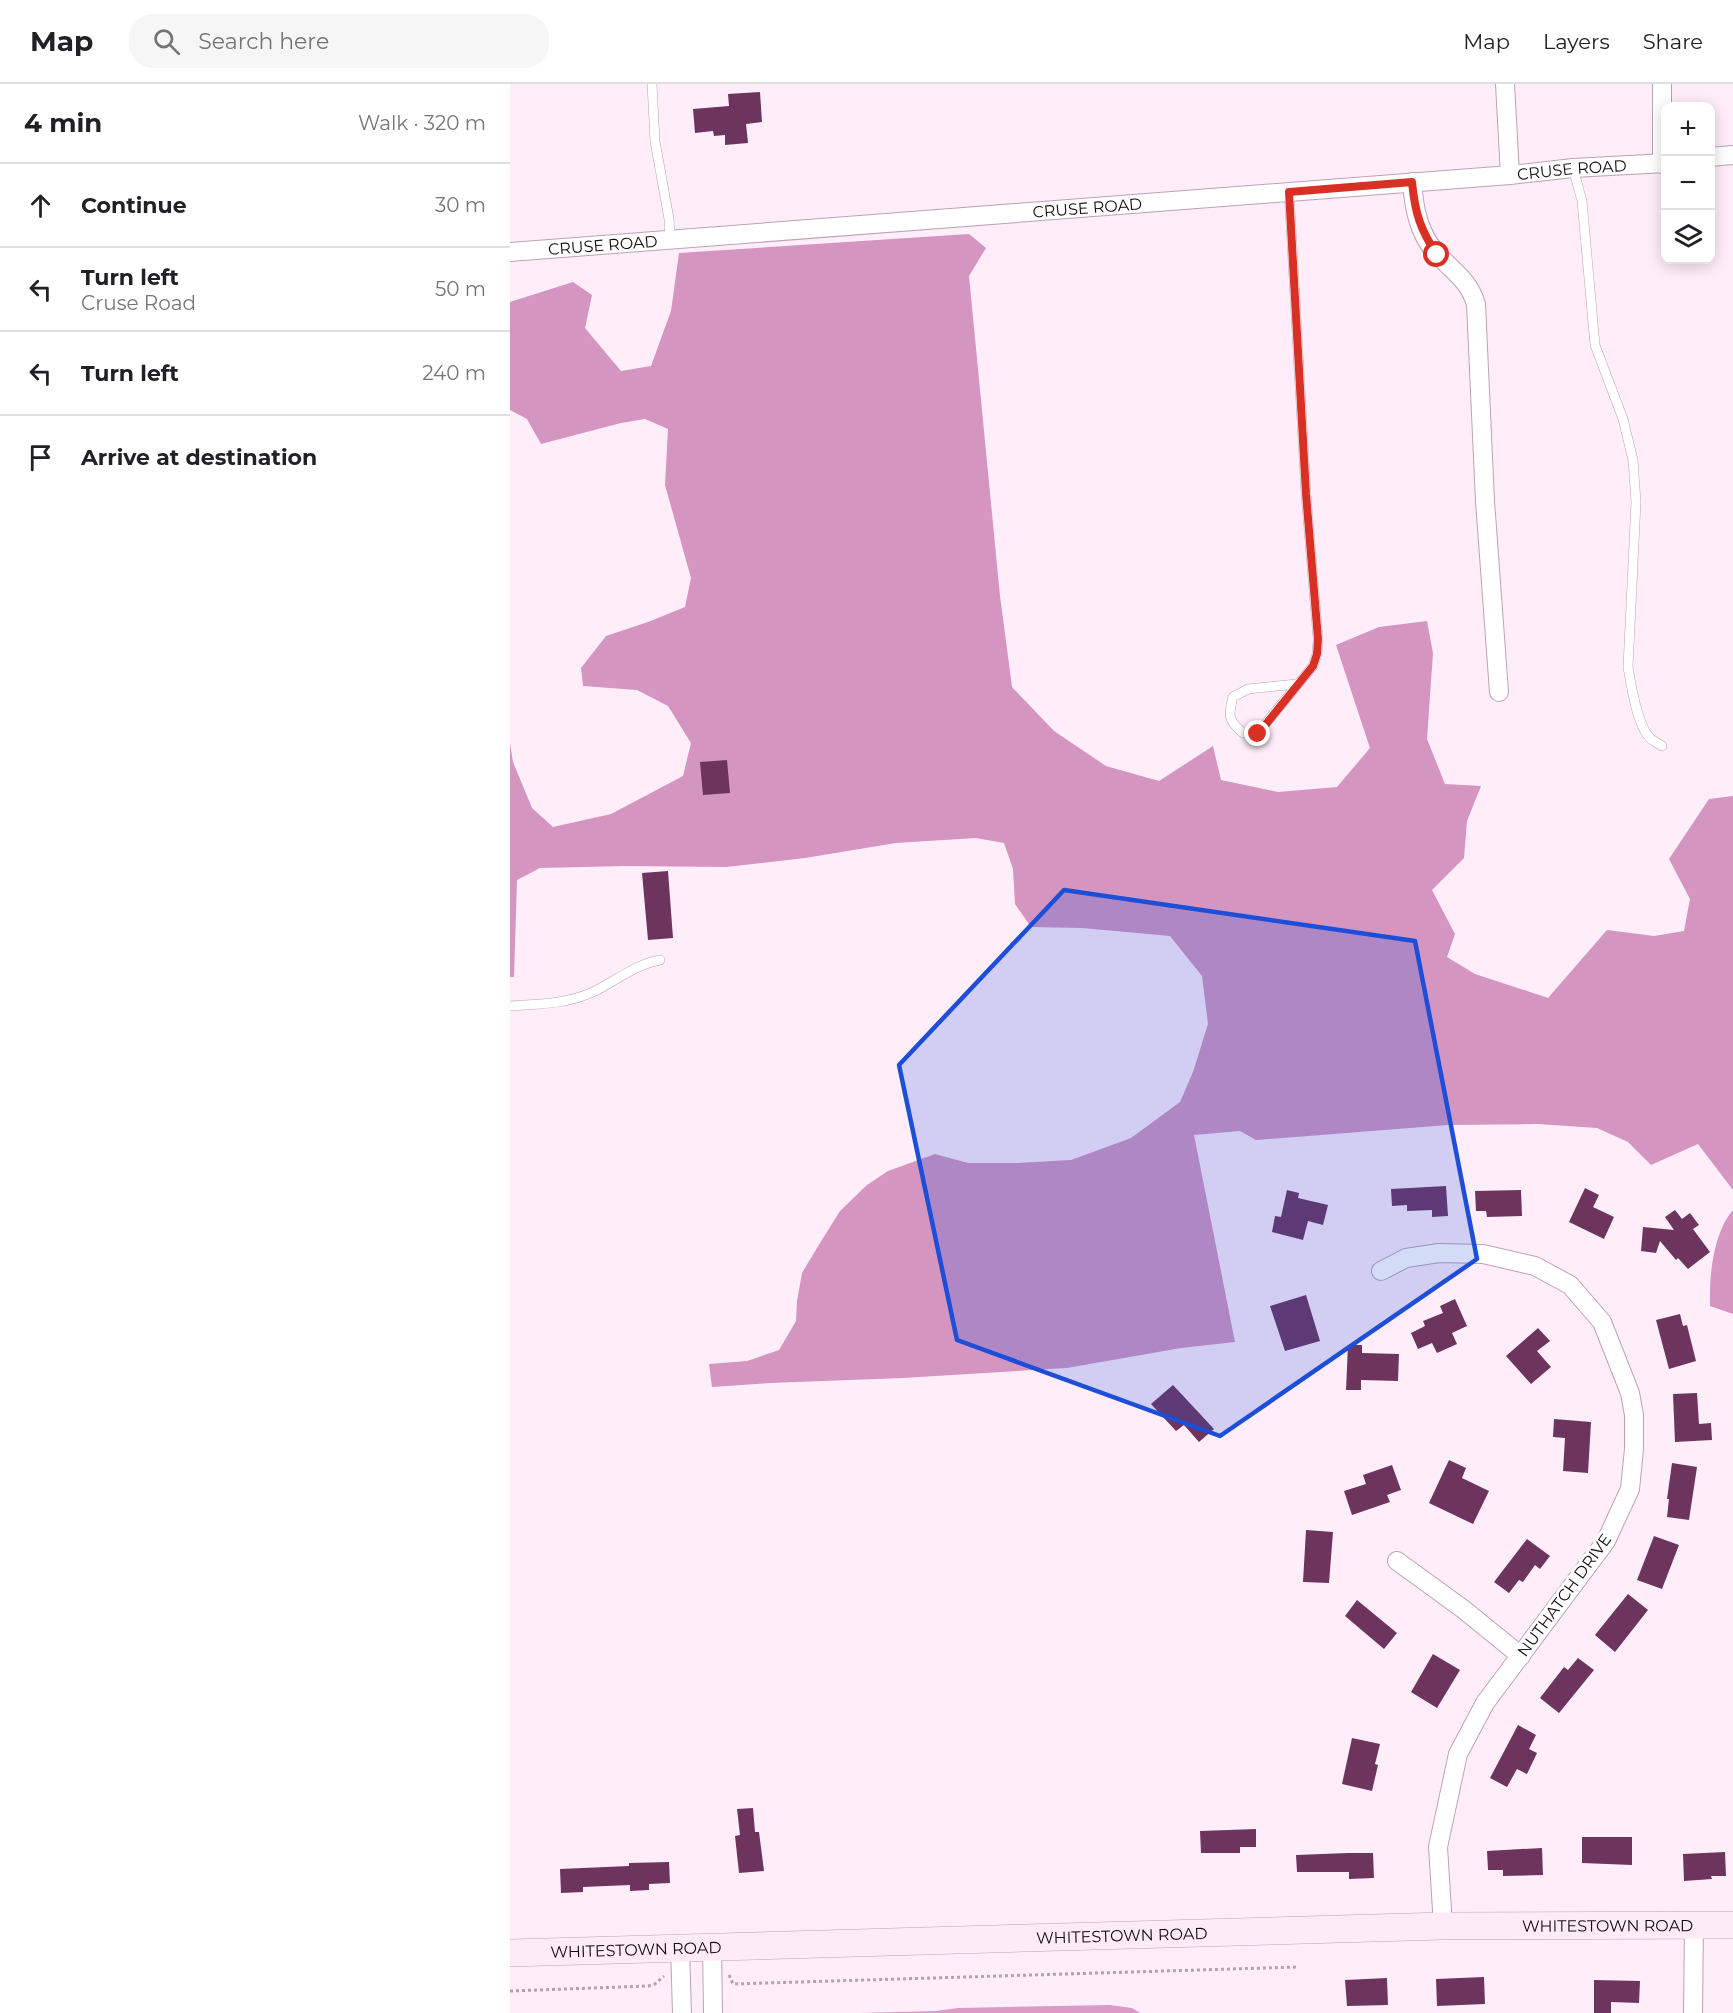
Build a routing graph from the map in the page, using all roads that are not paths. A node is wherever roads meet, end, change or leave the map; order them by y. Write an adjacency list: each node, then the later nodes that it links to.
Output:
1 (652, 84): 12 (lane)
2 (1505, 84): 9 (street)
3 (1662, 84): 5 (street)
4 (1733, 155): 6 (street)
5 (1664, 156)
6 (1715, 157)
7 (1661, 164): 8 (street, CRUSE ROAD)
8 (1573, 168): 9 (street, CRUSE ROAD); 16 (lane)
9 (1509, 175): 10 (street, CRUSE ROAD)
10 (1412, 182): 11 (street, CRUSE ROAD); 15 (street)
11 (1289, 192): 12 (street, CRUSE ROAD); 14 (lane)
12 (670, 239): 13 (street, CRUSE ROAD)
13 (510, 252)
14 (1296, 684): 14 (lane)
15 (1499, 692)
16 (1662, 746)
17 (660, 960): 18 (lane)
18 (510, 1006)
19 (1381, 1271): 21 (street, NUTHATCH DRIVE)
20 (1397, 1561): 21 (street)
21 (1521, 1656): 24 (street, NUTHATCH DRIVE)
22 (1694, 1924): 23 (street, WHITESTOWN ROAD); 24 (street, WHITESTOWN ROAD); 30 (street)
23 (1733, 1925)
24 (1443, 1926): 26 (street, WHITESTOWN ROAD)
25 (680, 1947): 26 (street, WHITESTOWN ROAD); 27 (street, WHITESTOWN ROAD); 28 (street)
26 (712, 1947): 29 (street)
27 (510, 1953)
28 (682, 2013)
29 (713, 2013)
30 (1694, 2013)

